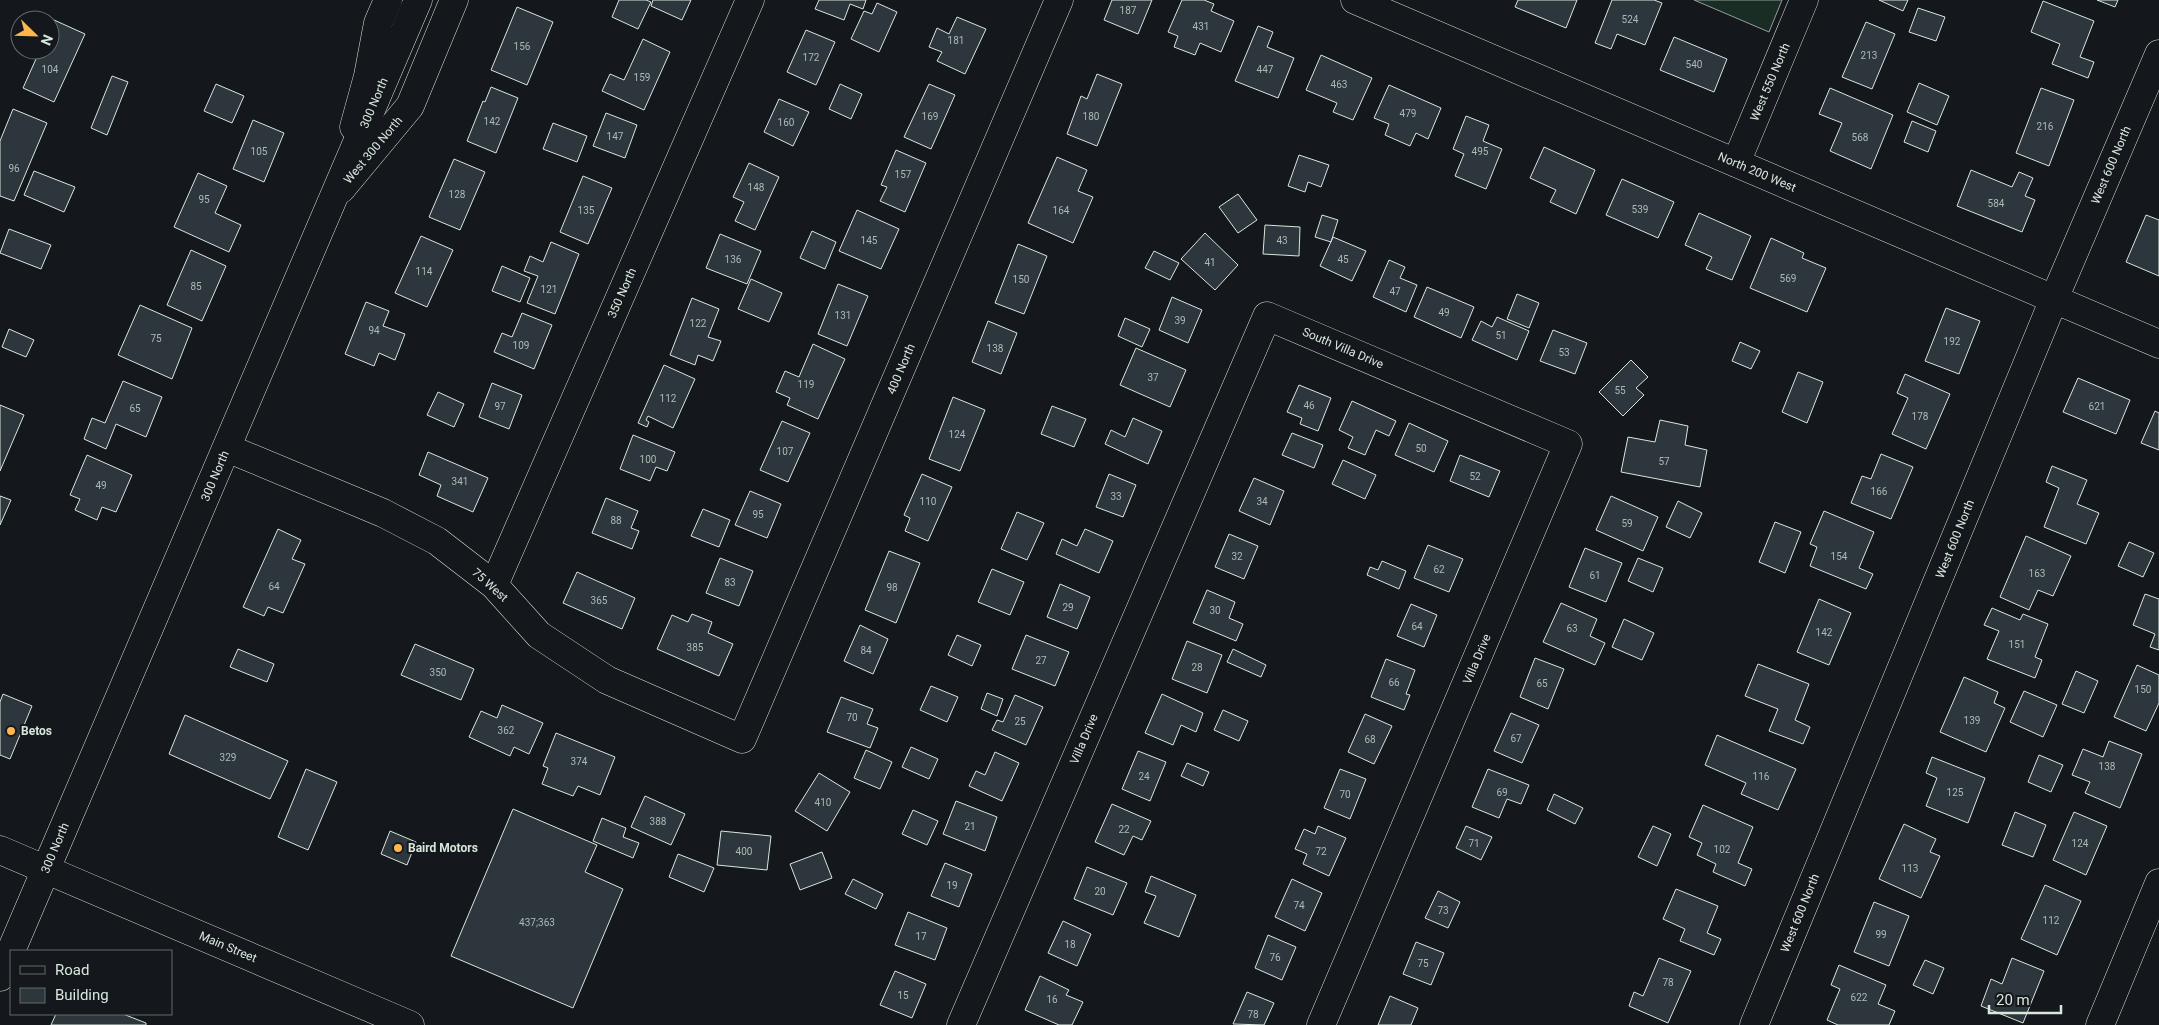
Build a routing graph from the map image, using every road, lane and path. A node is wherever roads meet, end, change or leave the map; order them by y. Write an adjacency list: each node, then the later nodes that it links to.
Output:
1 (388, 0): 10 (street, West 300 North)
2 (418, 0): 10 (street, 300 North)
3 (454, 0): 10 (street, West 300 North)
4 (750, 0): 16 (street, 350 North)
5 (1059, 0): 17 (street, 400 North)
6 (1355, 0): 9 (street, North 200 West)
7 (1804, 0): 9 (street, West 550 North)
8 (2159, 54): 11 (street, West 600 North)
9 (1736, 163): 11 (street, North 200 West)
10 (335, 196): 15 (street, 300 North)
11 (2054, 299): 13 (street, North 200 West); 27 (street, West 600 North)
12 (1267, 316): 14 (street, South Villa Drive); 25 (street, Villa Drive)
13 (2159, 344)
14 (1418, 380): 26 (street, Villa Drive)
15 (227, 448): 16 (street, 75 West); 19 (street, 300 North)
16 (494, 586): 17 (street, 75 West)
17 (742, 739)
18 (0, 850): 19 (street, Main Street)
19 (46, 869): 21 (street, 300 North); 24 (street, Main Street)
20 (2159, 883): 28 (street)
21 (11, 950)
22 (10, 953): 23 (street, 300 North)
23 (0, 977)
24 (410, 1025)
25 (961, 1025)
26 (1321, 1025)
27 (1754, 1025)
28 (2100, 1025)

